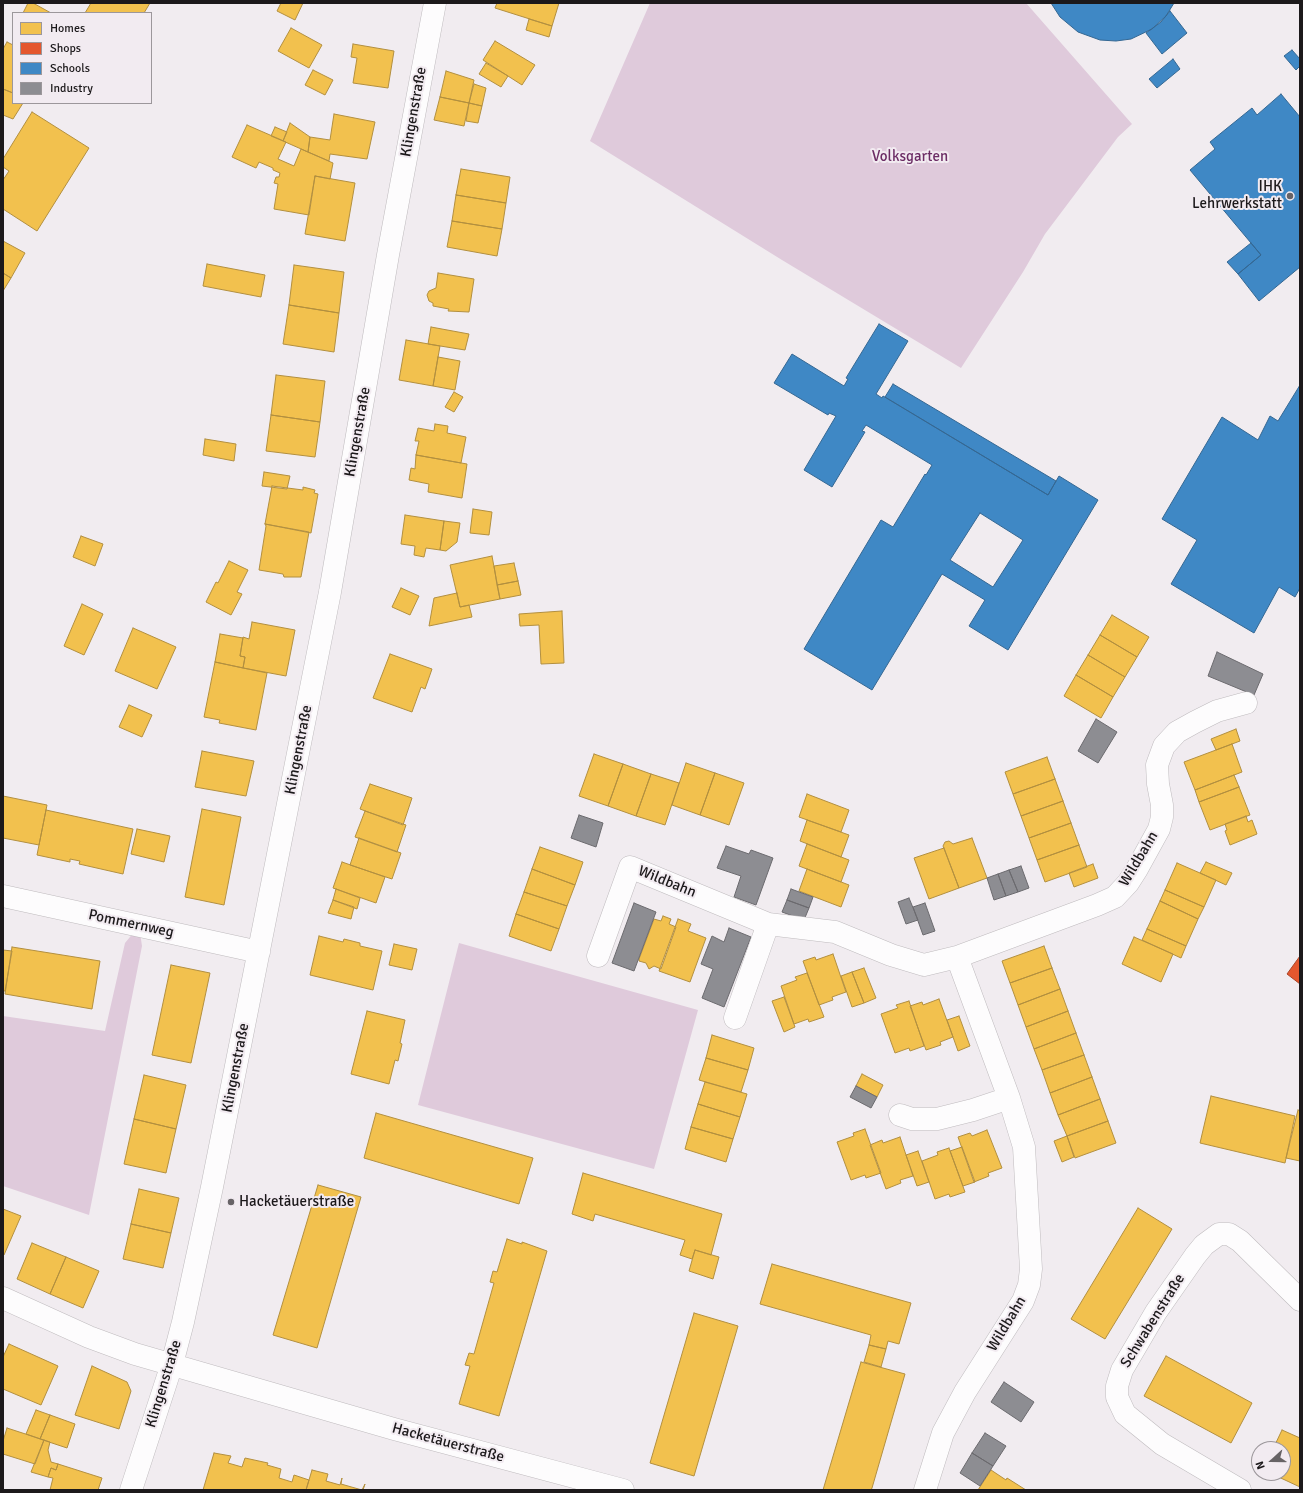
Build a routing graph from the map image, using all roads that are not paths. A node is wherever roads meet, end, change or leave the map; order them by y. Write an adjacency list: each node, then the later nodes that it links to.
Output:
1 (435, 3): 5 (street, Klingenstraße)
2 (1246, 703): 7 (street, Wildbahn)
3 (3, 896): 5 (street, Pommernweg)
4 (768, 924): 6 (street, Wildbahn); 7 (street, Wildbahn); 8 (street)
5 (259, 952): 13 (street, Klingenstraße)
6 (598, 956)
7 (957, 957): 9 (street, Wildbahn)
8 (735, 1018)
9 (1009, 1098): 10 (street); 16 (street, Wildbahn)
10 (900, 1115)
11 (3, 1298): 13 (street, Hacketäuerstraße)
12 (1300, 1300): 17 (street, Schwabenstraße)
13 (172, 1364): 14 (street, Klingenstraße); 15 (street, Hacketäuerstraße)
14 (131, 1490)
15 (623, 1490)
16 (925, 1490)
17 (1240, 1490)

